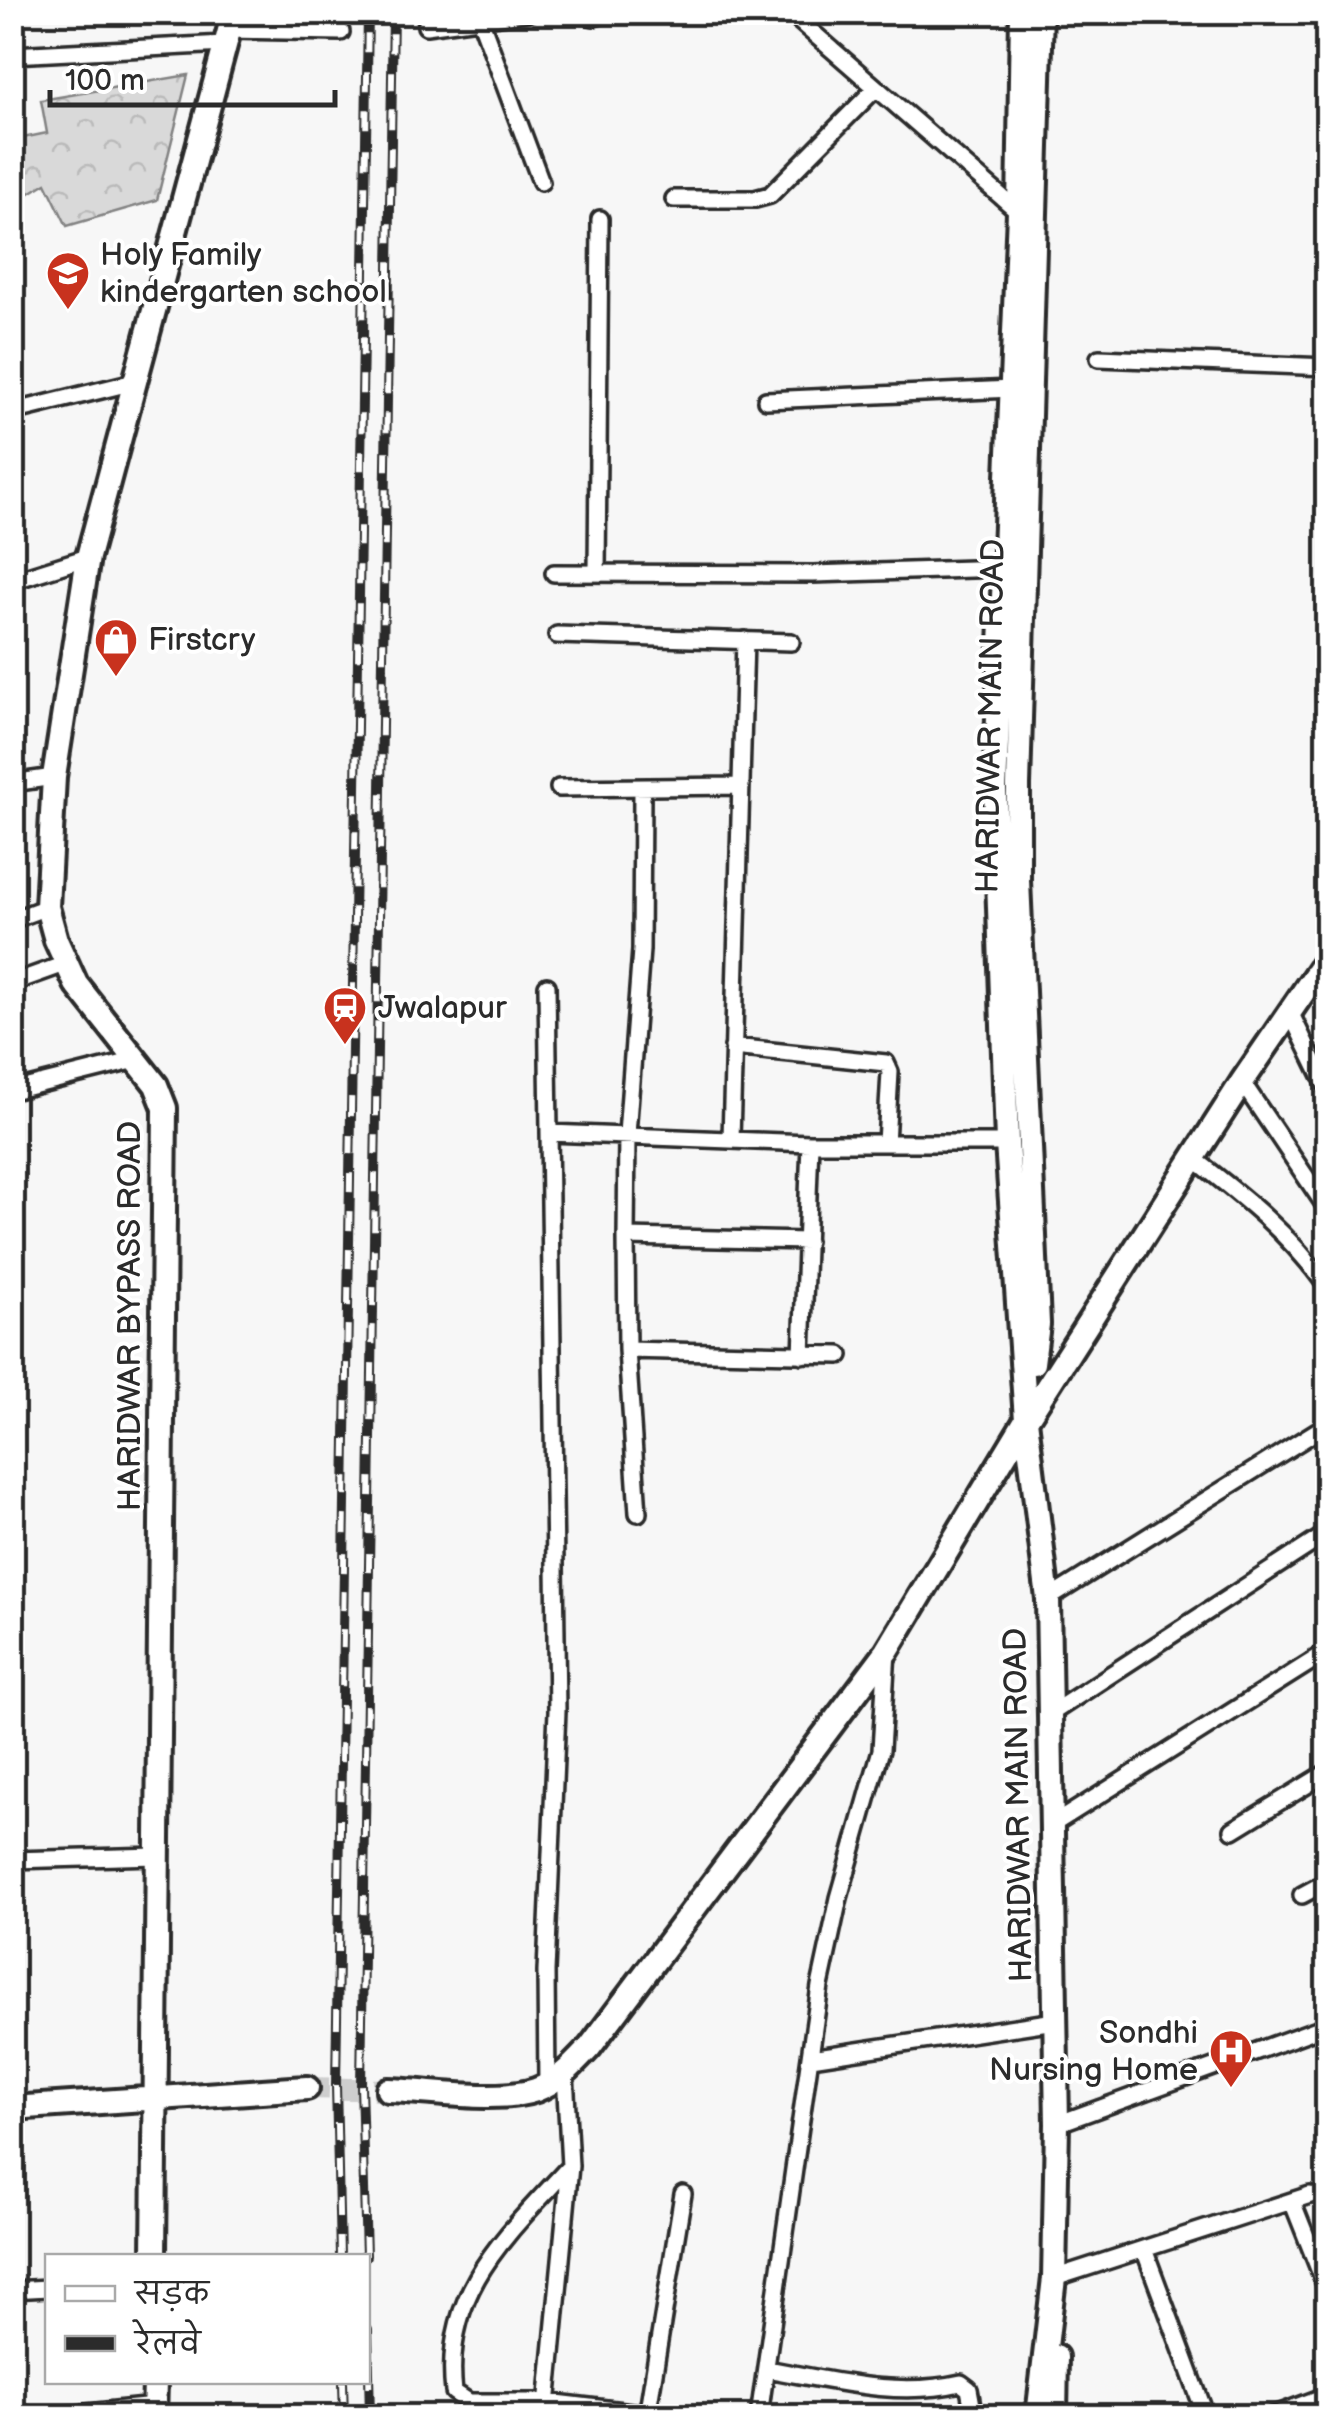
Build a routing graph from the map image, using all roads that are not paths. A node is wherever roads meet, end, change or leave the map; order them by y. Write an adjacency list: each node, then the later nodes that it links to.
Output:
1 (530, 12): 7 (street)
2 (572, 12): 3 (street)
3 (612, 12)
4 (789, 12): 12 (street)
5 (1022, 12): 15 (main road, HARIDWAR MAIN ROAD)
6 (1041, 12): 62 (main road, HARIDWAR MAIN ROAD)
7 (480, 19): 8 (street); 13 (street)
8 (426, 26)
9 (229, 29): 10 (street); 11 (street); 19 (main road, HARIDWAR BYPASS ROAD)
10 (341, 32)
11 (12, 55)
12 (876, 88): 14 (street); 15 (street)
13 (541, 182)
14 (674, 198)
15 (1019, 212): 20 (main road, HARIDWAR MAIN ROAD)
16 (600, 219): 25 (street)
17 (1099, 358): 18 (street)
18 (1328, 367)
19 (138, 380): 22 (street); 23 (main road, HARIDWAR BYPASS ROAD)
20 (1012, 388): 21 (street); 24 (main road, HARIDWAR MAIN ROAD)
21 (766, 400)
22 (12, 412)
23 (88, 558): 27 (street); 31 (main road, HARIDWAR BYPASS ROAD)
24 (1004, 568): 25 (street); 52 (main road, HARIDWAR MAIN ROAD)
25 (597, 572): 26 (street)
26 (554, 573)
27 (12, 580)
28 (558, 635): 29 (street)
29 (745, 640): 30 (street); 33 (street)
30 (791, 642)
31 (54, 777): 32 (street); 36 (main road, HARIDWAR BYPASS ROAD)
32 (12, 783)
33 (738, 786): 35 (street); 43 (street)
34 (558, 788): 35 (street)
35 (642, 790): 49 (street)
36 (46, 906): 37 (street); 39 (main road, HARIDWAR BYPASS ROAD)
37 (12, 920)
38 (1328, 956): 42 (main road)
39 (65, 964): 40 (street); 44 (main road, HARIDWAR BYPASS ROAD)
40 (12, 983)
41 (547, 986): 48 (street)
42 (1289, 1010): 45 (main road); 46 (street)
43 (733, 1046): 50 (street); 53 (street)
44 (136, 1060): 47 (street); 73 (main road, HARIDWAR BYPASS ROAD)
45 (1242, 1082): 54 (main road); 55 (street)
46 (1328, 1090)
47 (12, 1091)
48 (549, 1133): 49 (street); 80 (street)
49 (627, 1134): 50 (street); 56 (street)
50 (732, 1138): 51 (street)
51 (810, 1143): 53 (street); 57 (street)
52 (1006, 1143): 53 (street); 62 (main road, HARIDWAR MAIN ROAD)
53 (886, 1144)
54 (1192, 1158): 58 (street); 62 (main road)
55 (1328, 1210)
56 (626, 1238): 57 (street); 59 (street)
57 (807, 1241): 60 (street)
58 (1328, 1288)
59 (627, 1350): 60 (street); 64 (street)
60 (802, 1355): 61 (street)
61 (840, 1355)
62 (1026, 1420): 66 (main road, HARIDWAR MAIN ROAD); 67 (main road)
63 (1328, 1424): 66 (street)
64 (638, 1513)
65 (1328, 1533): 69 (street)
66 (1048, 1599): 69 (main road, HARIDWAR MAIN ROAD)
67 (888, 1651): 79 (street); 80 (main road)
68 (1328, 1652): 71 (street)
69 (1050, 1714): 71 (main road, HARIDWAR MAIN ROAD)
70 (1328, 1772): 72 (street)
71 (1052, 1825): 77 (main road, HARIDWAR MAIN ROAD)
72 (1233, 1830)
73 (156, 1856): 74 (street); 83 (main road, HARIDWAR BYPASS ROAD)
74 (12, 1860)
75 (1328, 1882): 76 (street)
76 (1302, 1895)
77 (1055, 2021): 79 (street); 85 (main road, HARIDWAR MAIN ROAD)
78 (1328, 2025): 85 (street)
79 (812, 2058): 97 (street)
80 (556, 2079): 82 (main road); 86 (street)
81 (307, 2088): 83 (main road)
82 (388, 2090)
83 (152, 2099): 84 (main road); 91 (main road, HARIDWAR BYPASS ROAD)
84 (12, 2108)
85 (1057, 2124): 92 (main road, HARIDWAR MAIN ROAD)
86 (570, 2166): 101 (street); 101 (street)
87 (683, 2194): 103 (street)
88 (1310, 2195): 89 (street)
89 (1292, 2200): 90 (street); 95 (street)
90 (1144, 2249): 92 (street); 111 (street)
91 (154, 2254)
92 (1054, 2278): 96 (main road, HARIDWAR MAIN ROAD)
93 (45, 2288): 94 (street)
94 (12, 2290)
95 (1328, 2292)
96 (1051, 2309): 109 (main road, HARIDWAR MAIN ROAD); 110 (main road, HARIDWAR MAIN ROAD)
97 (766, 2369): 107 (street); 108 (street)
98 (155, 2384): 102 (main road)
99 (1328, 2396): 112 (street)
100 (12, 2410): 104 (street)
101 (547, 2410): 103 (street)
102 (155, 2411): 105 (street)
103 (647, 2415): 106 (street)
104 (30, 2416)
105 (57, 2416)
106 (666, 2416)
107 (759, 2416)
108 (974, 2416)
109 (1038, 2416)
110 (1055, 2416)
111 (1206, 2416)
112 (1272, 2416)

